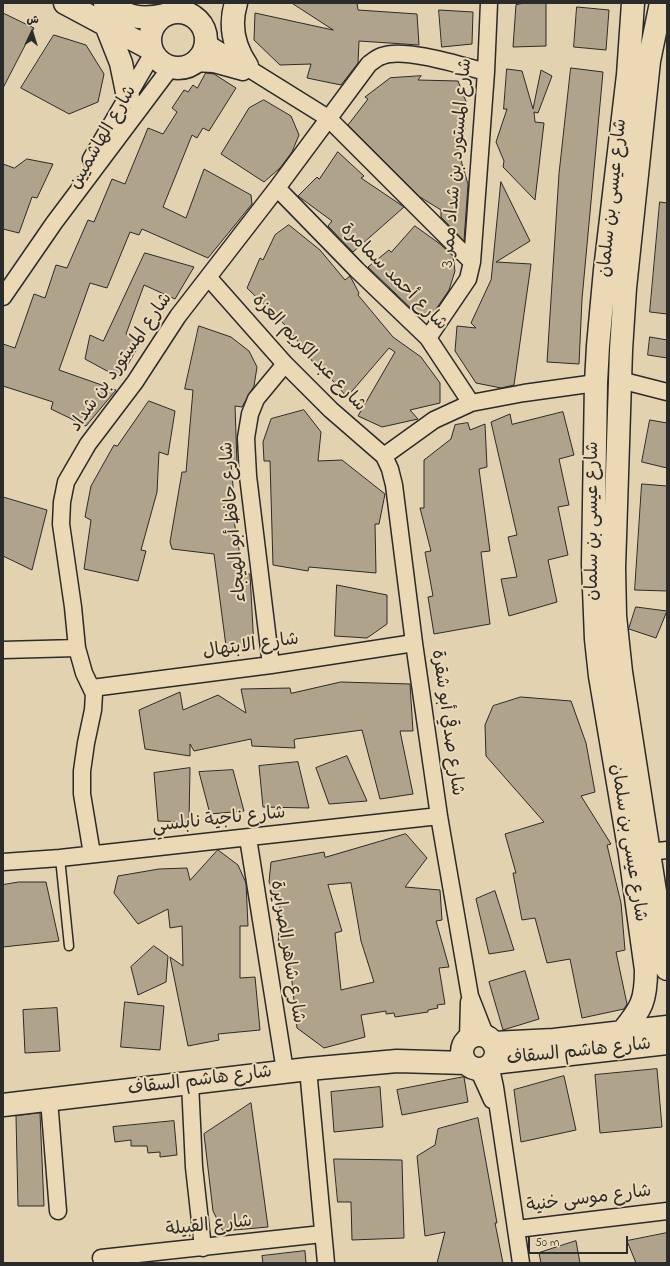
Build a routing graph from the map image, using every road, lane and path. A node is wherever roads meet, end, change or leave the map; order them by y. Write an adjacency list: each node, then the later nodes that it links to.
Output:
1 (65, 3): 10 (street)
2 (105, 3): 9 (street)
3 (233, 3): 11 (street)
4 (236, 3): 14 (street)
5 (489, 3): 16 (street, شارع المستورد بن شداد ممر 3)
6 (634, 3): 28 (street, شارع عيسى بن سلمان)
7 (661, 3): 8 (street); 27 (street, شارع عيسى بن سلمان)
8 (667, 5)
9 (179, 10): 11 (street); 12 (street)
10 (106, 25): 12 (street); 18 (street)
11 (206, 40): 13 (street); 14 (street)
12 (152, 51): 15 (street); 18 (street, شارع الهاشميين)
13 (193, 63): 15 (street); 17 (street)
14 (247, 66): 17 (street)
15 (171, 67): 21 (street, شارع الهاشميين)
16 (486, 72): 19 (street, شارع المستورد بن شداد); 22 (street, شارع المستورد بن شداد ممر 3)
17 (273, 83): 19 (street)
18 (128, 97): 21 (street, شارع الهاشميين)
19 (328, 118): 20 (street, شارع المستورد بن شداد); 22 (street)
20 (277, 188): 23 (street, شارع المستورد بن شداد); 25 (street, شارع أحمد سمامرة)
21 (54, 223): 24 (street, شارع الهاشميين)
22 (472, 262): 25 (street, شارع المستورد بن شداد ممر 3)
23 (208, 277): 26 (street, شارع عبد الكريم العزة); 35 (street, شارع المستورد بن شداد)
24 (3, 297)
25 (428, 338): 30 (street, شارع أحمد سمامرة)
26 (285, 364): 31 (street, شارع عبد الكريم العزة); 37 (street, شارع حافظ أبو الهيجاء)
27 (620, 380): 29 (street); 33 (street, شارع عيسى بن سلمان)
28 (596, 383): 30 (street); 32 (street, شارع عيسى بن سلمان)
29 (667, 392)
30 (471, 403): 31 (street)
31 (384, 456): 34 (street, شارع صدقي أبو شقرة)
32 (593, 546): 33 (street); 41 (street, شارع عيسى بن سلمان)
33 (614, 548): 41 (street, شارع عيسى بن سلمان)
34 (414, 643): 37 (street, شارع الابتهال); 39 (street, شارع صدقي أبو شقرة)
35 (77, 648): 36 (street); 38 (street, شارع المستورد بن شداد)
36 (3, 650)
37 (271, 664): 38 (street, شارع الابتهال)
38 (92, 688): 42 (street, شارع المستورد بن شداد)
39 (439, 816): 40 (street, شارع ناجية نابلسي); 50 (street, شارع صدقي أبو شقرة)
40 (248, 838): 42 (street, شارع ناجية نابلسي); 52 (street, شارع شاهر الصرايرة)
41 (648, 852): 46 (street, شارع عيسى بن سلمان); 48 (street, شارع عيسى بن سلمان)
42 (92, 854): 43 (street, شارع ناجية نابلسي)
43 (60, 858): 44 (street, شارع ناجية نابلسي); 45 (lane)
44 (3, 862)
45 (69, 946)
46 (667, 968)
47 (667, 1027): 48 (street, شارع هاشم السقاف)
48 (623, 1031): 50 (street, شارع هاشم السقاف)
49 (667, 1043): 50 (street, شارع هاشم السقاف)
50 (480, 1053): 51 (street, شارع هاشم السقاف); 58 (street, شارع صدقي أبو شقرة)
51 (308, 1069): 52 (street, شارع هاشم السقاف); 59 (street)
52 (285, 1071): 53 (street, شارع هاشم السقاف)
53 (190, 1083): 54 (street, شارع هاشم السقاف); 60 (street)
54 (48, 1100): 55 (street, شارع هاشم السقاف); 56 (street)
55 (3, 1105)
56 (58, 1211)
57 (667, 1211): 58 (street, شارع موسى خنية)
58 (517, 1229): 63 (street, شارع صدقي أبو شقرة)
59 (322, 1234): 60 (street, شارع القبيلة); 62 (street)
60 (203, 1248): 61 (street, شارع القبيلة)
61 (101, 1258)
62 (326, 1263)
63 (522, 1263)

